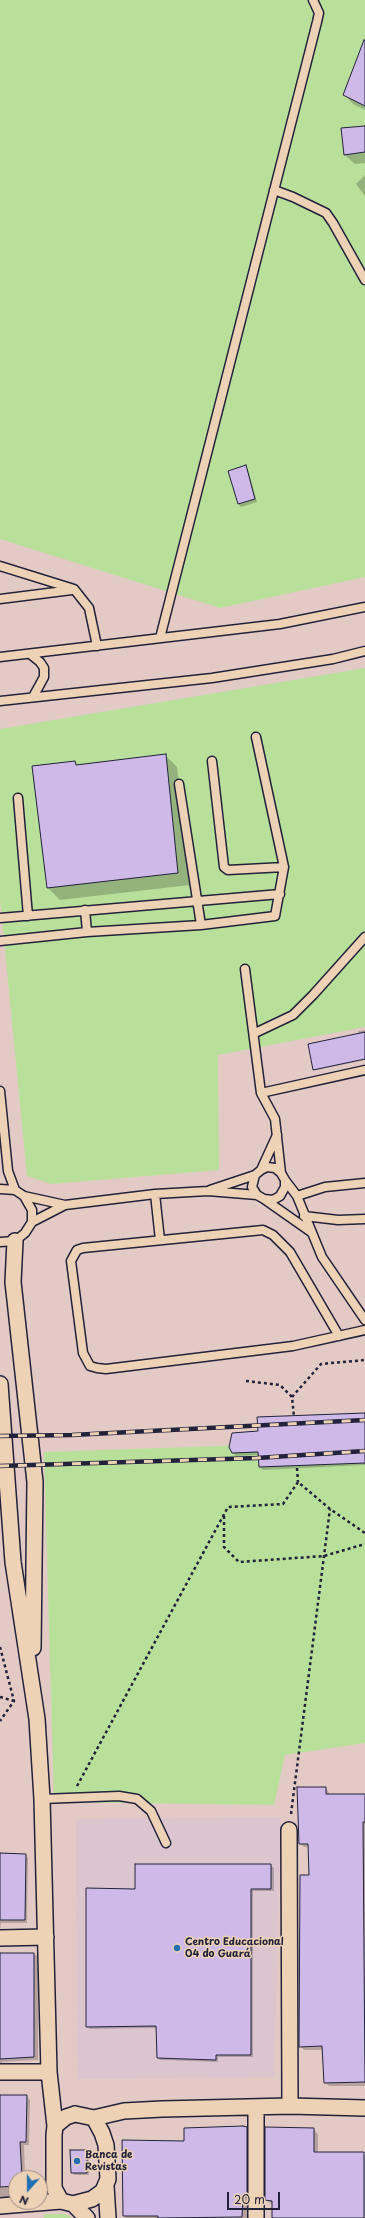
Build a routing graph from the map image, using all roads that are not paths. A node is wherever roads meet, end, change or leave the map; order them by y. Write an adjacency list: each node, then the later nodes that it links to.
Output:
1 (312, 0): 2 (lane)
2 (274, 190): 3 (lane); 8 (lane)
3 (365, 280)
4 (0, 566): 5 (lane)
5 (74, 589): 6 (lane); 9 (lane)
6 (0, 599)
7 (365, 607): 8 (lane)
8 (160, 638): 9 (lane)
9 (97, 646): 11 (lane)
10 (365, 651): 13 (lane)
11 (30, 654): 12 (lane); 13 (lane)
12 (0, 657)
13 (32, 697): 14 (lane)
14 (0, 701)
15 (256, 737): 19 (lane)
16 (212, 761): 19 (lane)
17 (178, 784): 21 (lane)
18 (18, 798): 23 (lane)
19 (284, 868): 20 (lane)
20 (280, 894): 21 (lane); 25 (lane)
21 (198, 902): 22 (lane); 25 (lane)
22 (85, 910): 23 (lane); 26 (lane)
23 (28, 916): 24 (lane)
24 (0, 918)
25 (201, 925): 26 (lane)
26 (87, 932): 28 (lane)
27 (365, 937): 30 (lane)
28 (0, 942)
29 (245, 969): 30 (lane)
30 (255, 1034): 33 (lane)
31 (365, 1070): 33 (lane)
32 (0, 1091): 35 (lane)
33 (261, 1093): 34 (lane)
34 (278, 1134): 37 (lane); 38 (lane)
35 (5, 1137): 36 (lane); 41 (lane)
36 (0, 1149)
37 (258, 1172): 38 (lane); 42 (lane); 46 (lane)
38 (283, 1176): 45 (lane); 46 (lane)
39 (365, 1183): 45 (lane)
40 (0, 1189): 41 (lane)
41 (15, 1190): 44 (lane)
42 (208, 1191): 43 (lane); 46 (lane)
43 (155, 1194): 47 (lane); 52 (lane)
44 (24, 1196): 47 (lane); 50 (lane)
45 (297, 1196): 48 (lane)
46 (261, 1197): 51 (lane)
47 (65, 1205): 50 (lane)
48 (304, 1216): 49 (lane); 51 (lane)
49 (365, 1219)
50 (32, 1222): 53 (lane)
51 (311, 1232): 54 (lane)
52 (160, 1240): 56 (lane); 56 (lane)
53 (7, 1241): 58 (street)
54 (365, 1320)
55 (365, 1330): 56 (lane)
56 (339, 1336)
57 (0, 1384): 58 (street)
58 (33, 1685): 59 (street)
59 (42, 1799): 61 (lane); 63 (street)
60 (289, 1830): 66 (street)
61 (166, 1843)
62 (0, 1938): 63 (street)
63 (46, 1938): 65 (street)
64 (0, 2072): 65 (street)
65 (49, 2072): 70 (street)
66 (290, 2106): 67 (street); 68 (street)
67 (256, 2107): 69 (street); 76 (street)
68 (365, 2108)
69 (94, 2118): 70 (street); 71 (street)
70 (55, 2126): 72 (street)
71 (106, 2186): 72 (street); 75 (street)
72 (67, 2202): 73 (street); 74 (street)
73 (0, 2206)
74 (88, 2218)
75 (108, 2218)
76 (256, 2218)

